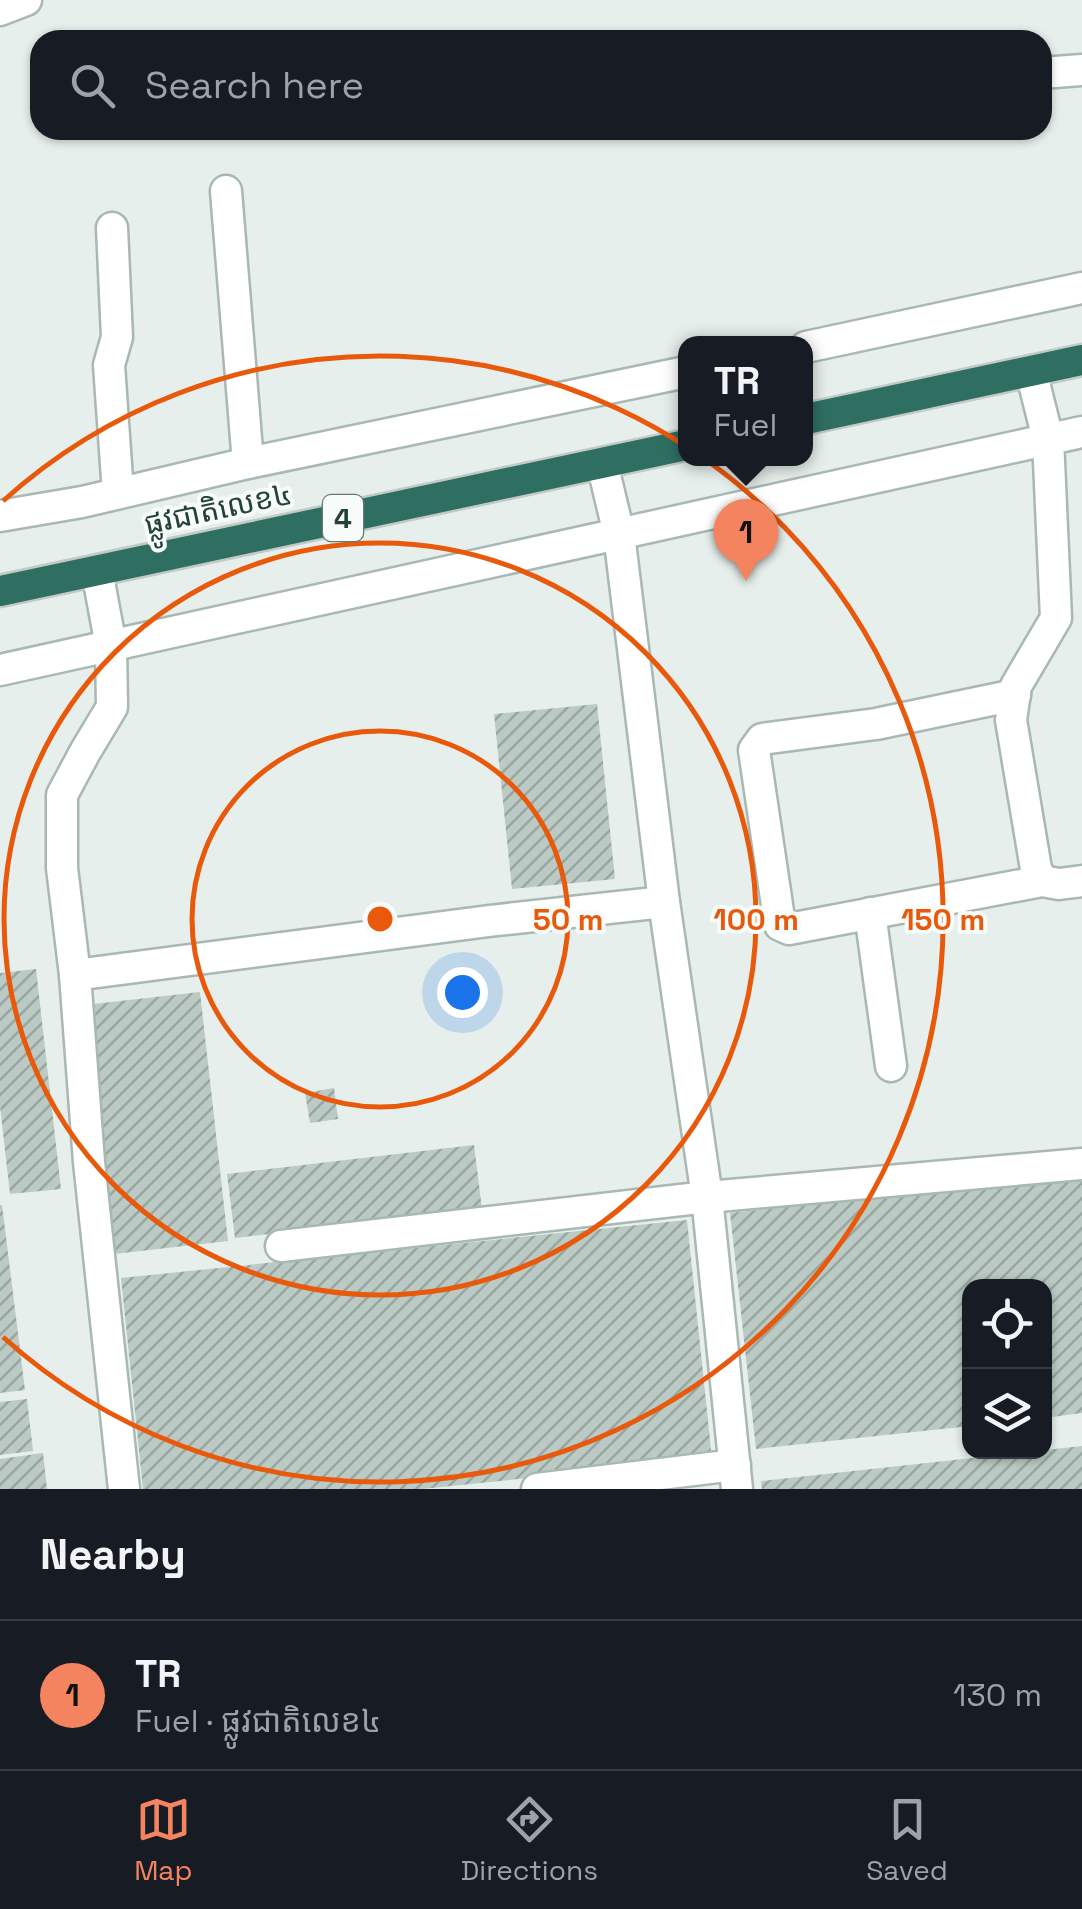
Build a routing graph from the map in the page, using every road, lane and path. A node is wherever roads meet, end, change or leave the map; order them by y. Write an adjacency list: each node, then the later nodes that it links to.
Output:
1 (26, 0): 2 (street)
2 (0, 10)
3 (1082, 70): 4 (street)
4 (1052, 73)
5 (226, 192): 16 (street)
6 (112, 228): 18 (street)
7 (1082, 288): 8 (street)
8 (813, 346)
9 (1082, 360): 10 (highway)
10 (1031, 371): 12 (highway); 14 (street)
11 (678, 374): 16 (street)
12 (813, 418)
13 (1082, 432): 14 (street)
14 (1048, 440): 20 (street); 23 (street)
15 (678, 447): 17 (highway, ផ្លូវជាតិលេខ៤ / 4)
16 (248, 463): 18 (street)
17 (602, 463): 20 (street); 21 (highway, ផ្លូវជាតិលេខ៤ / 4)
18 (118, 493): 19 (street)
19 (0, 516)
20 (620, 534): 24 (street); 29 (street)
21 (97, 571): 22 (highway, ផ្លូវជាតិលេខ៤ / 4); 24 (street)
22 (0, 592)
23 (1069, 617): 26 (street)
24 (111, 646): 25 (street); 31 (street)
25 (0, 670)
26 (1015, 696): 27 (street); 30 (street)
27 (1042, 881): 28 (street); 30 (street)
28 (1082, 882)
29 (664, 902): 31 (street); 34 (street)
30 (870, 913): 32 (street)
31 (75, 975): 37 (street)
32 (891, 1066)
33 (1082, 1164): 34 (street)
34 (708, 1196): 35 (street); 36 (street)
35 (281, 1246)
36 (736, 1477): 38 (street)
37 (124, 1489)
38 (537, 1489)

